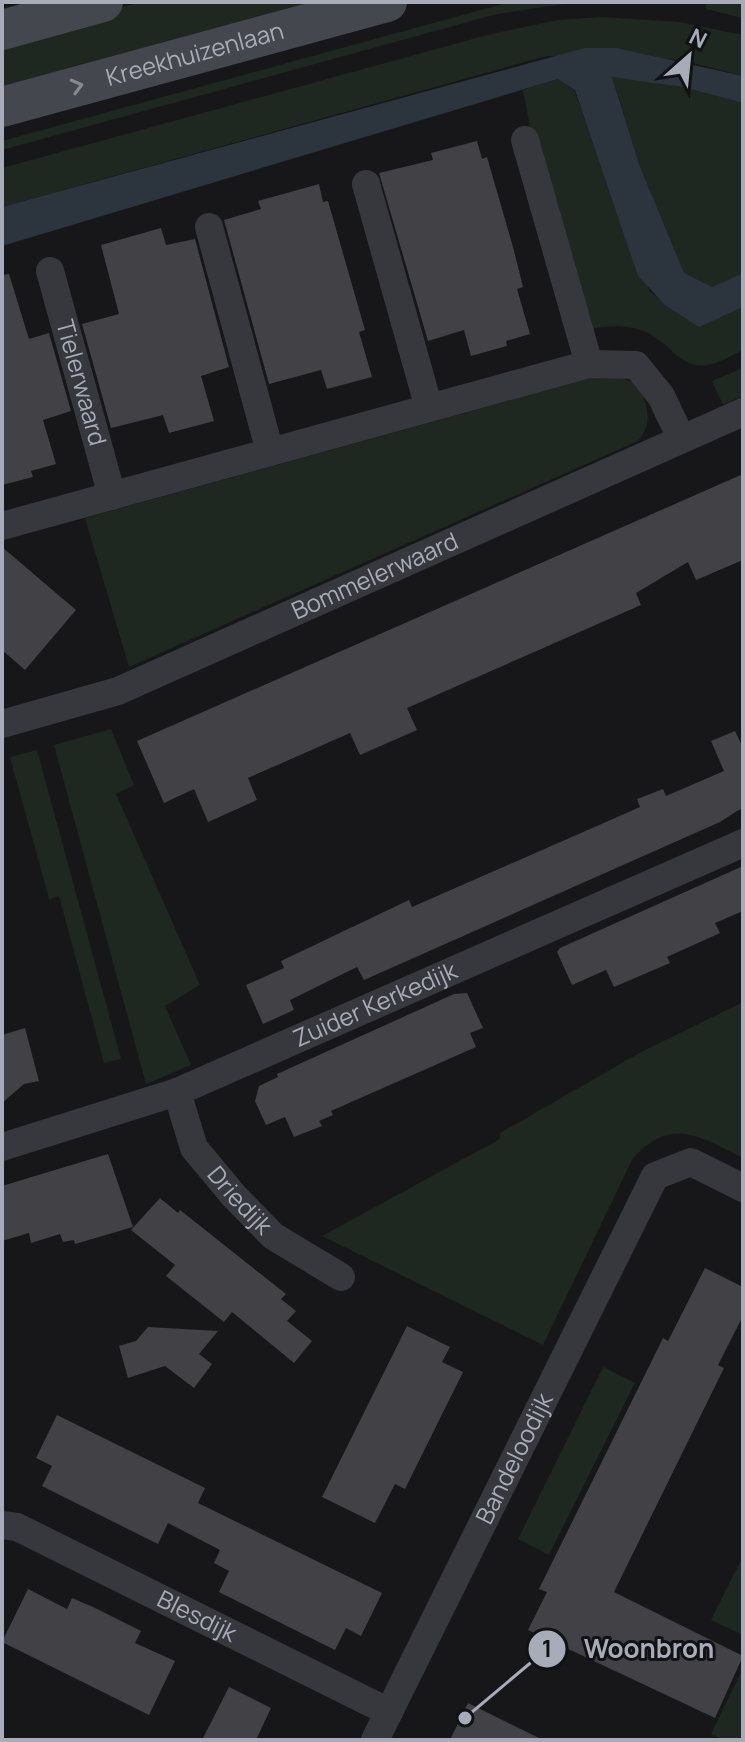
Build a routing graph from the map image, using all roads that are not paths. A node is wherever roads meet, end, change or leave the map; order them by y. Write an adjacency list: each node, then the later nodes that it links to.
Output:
1 (103, 2): 3 (main road)
2 (387, 2): 4 (main road, Kreekhuizenlaan, one-way to 2)
3 (2, 30)
4 (2, 107)
5 (525, 140): 9 (street)
6 (366, 184): 10 (street)
7 (209, 227): 13 (street)
8 (50, 271): 14 (street, Tielerwaard)
9 (589, 364): 10 (street); 12 (street)
10 (429, 408): 13 (street)
11 (743, 412): 12 (street, Bommelerwaard)
12 (681, 438): 16 (street, Bommelerwaard)
13 (270, 452): 14 (street)
14 (112, 496): 15 (street)
15 (2, 526)
16 (2, 724)
17 (743, 843): 18 (street, Zuider Kerkedijk)
18 (177, 1092): 19 (street, Zuider Kerkedijk); 21 (street, Driedijk)
19 (2, 1147)
20 (743, 1188): 23 (street, Bandeloodijk)
21 (341, 1277)
22 (2, 1525): 23 (street, Blesdijk)
23 (389, 1712): 24 (street, Bandeloodijk)
24 (375, 1740)

